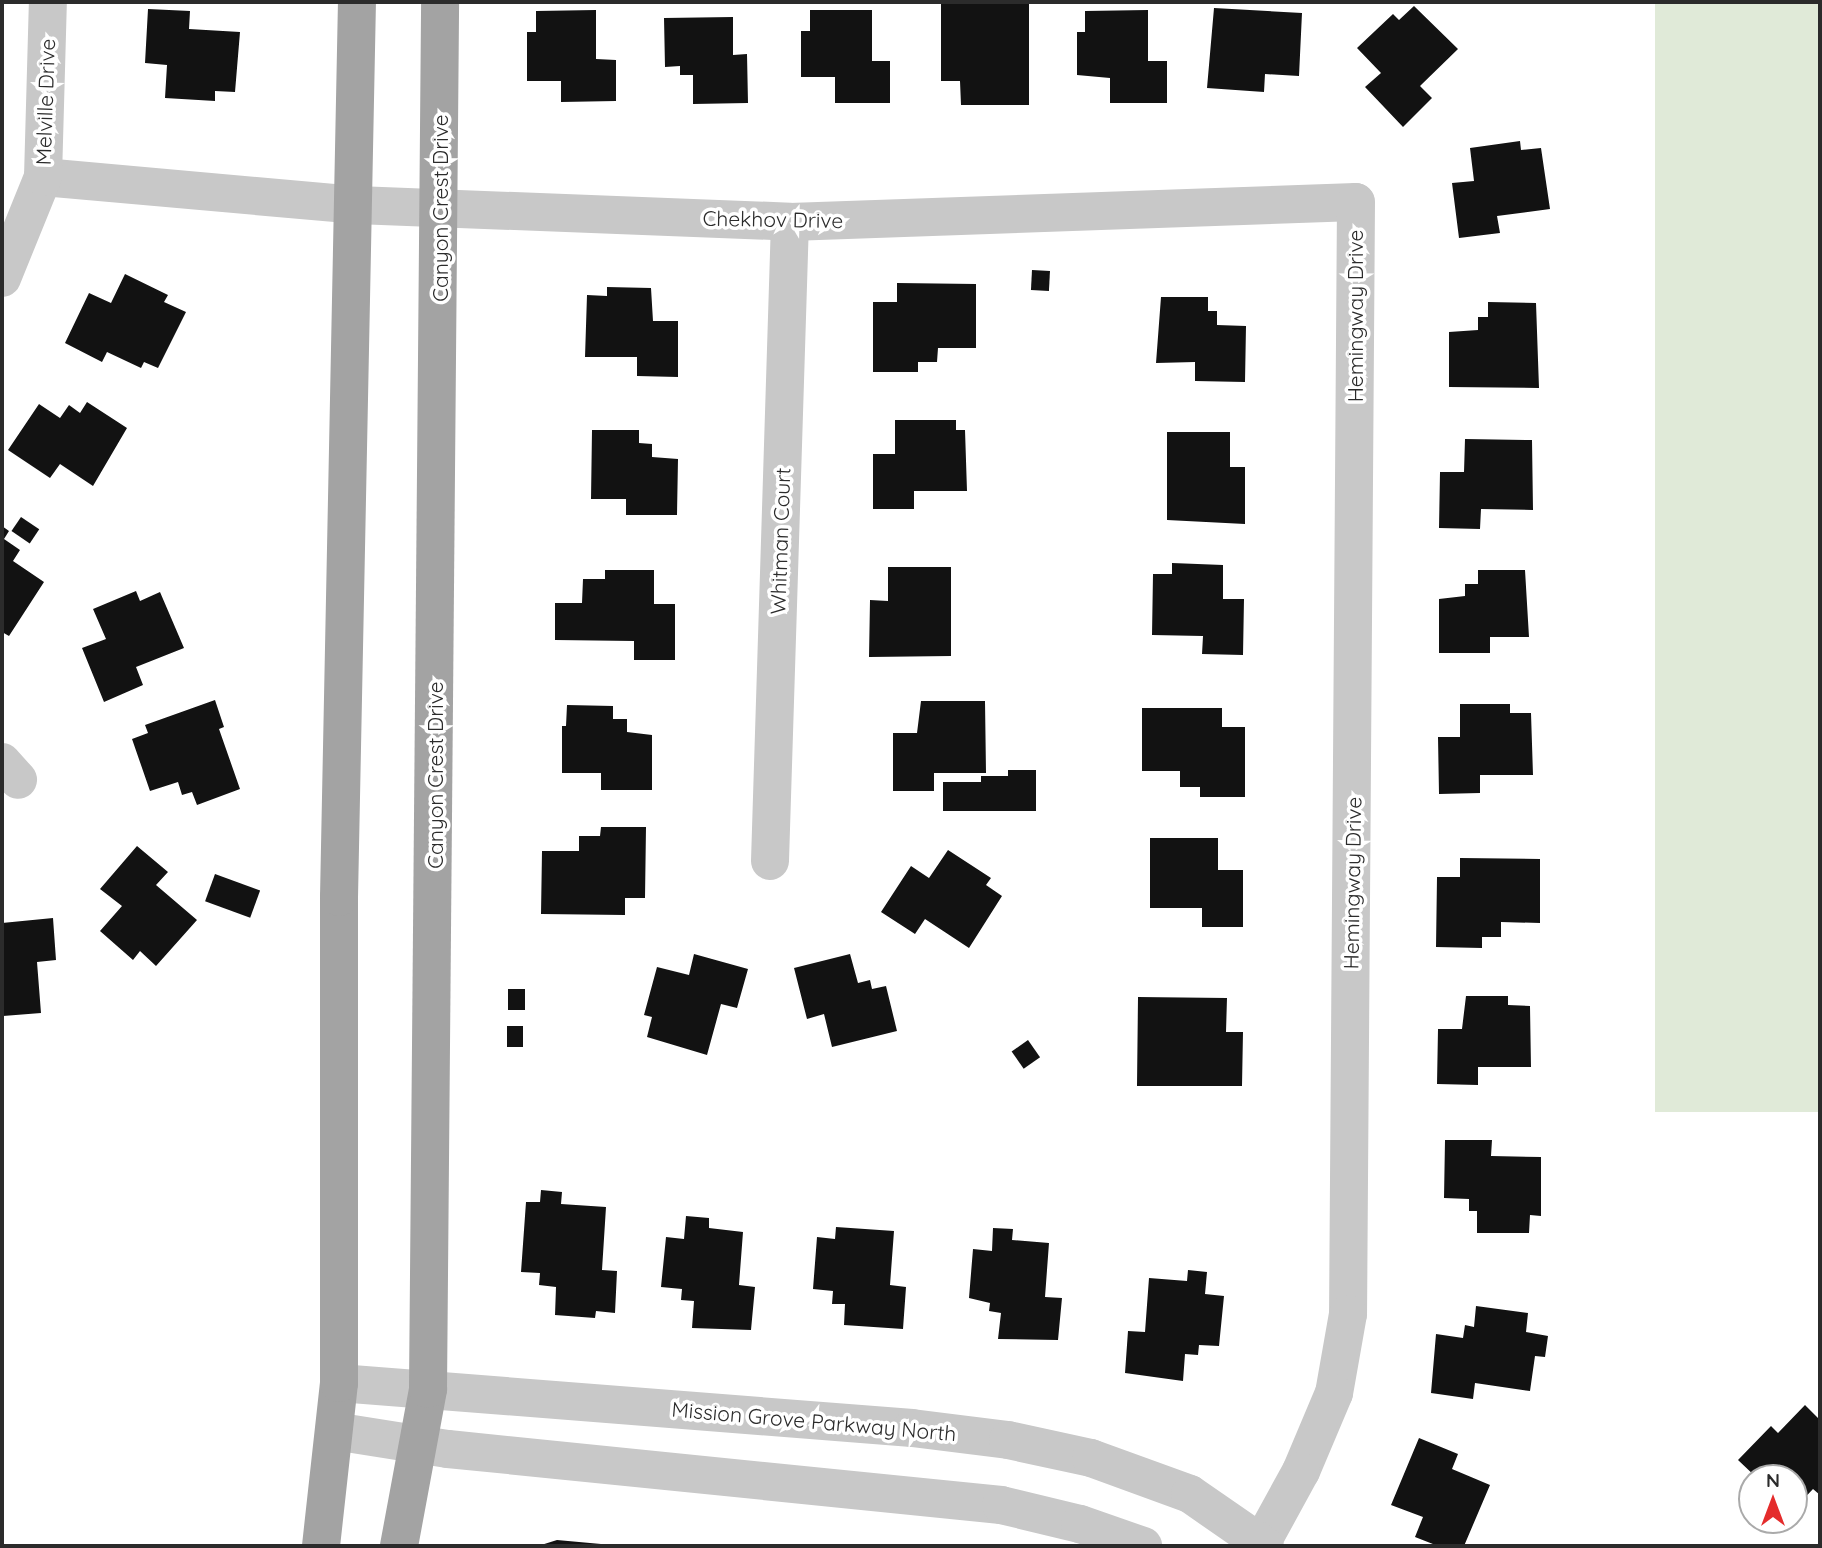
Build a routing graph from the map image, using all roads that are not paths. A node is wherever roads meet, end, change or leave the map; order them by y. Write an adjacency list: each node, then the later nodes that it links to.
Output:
1 (48, 2): 4 (street, Melville Drive)
2 (357, 2): 6 (main road)
3 (440, 2): 7 (main road, Canyon Crest Drive)
4 (43, 177): 6 (street, Chekhov Drive); 9 (street, Melville Drive)
5 (1356, 202): 8 (street, Chekhov Drive); 18 (street, Hemingway Drive)
6 (356, 205): 7 (street, Chekhov Drive); 11 (main road)
7 (440, 209): 8 (street, Chekhov Drive); 12 (main road, Canyon Crest Drive)
8 (790, 222): 10 (street, Whitman Court)
9 (2, 278)
10 (770, 861)
11 (339, 1383): 12 (street, Mission Grove Parkway North); 13 (main road)
12 (428, 1389): 14 (main road, Canyon Crest Drive); 18 (street, Mission Grove Parkway North)
13 (334, 1431): 14 (street); 15 (main road)
14 (420, 1444): 16 (main road, Canyon Crest Drive); 17 (street)
15 (321, 1546)
16 (398, 1546)
17 (1143, 1546)
18 (1262, 1546)

